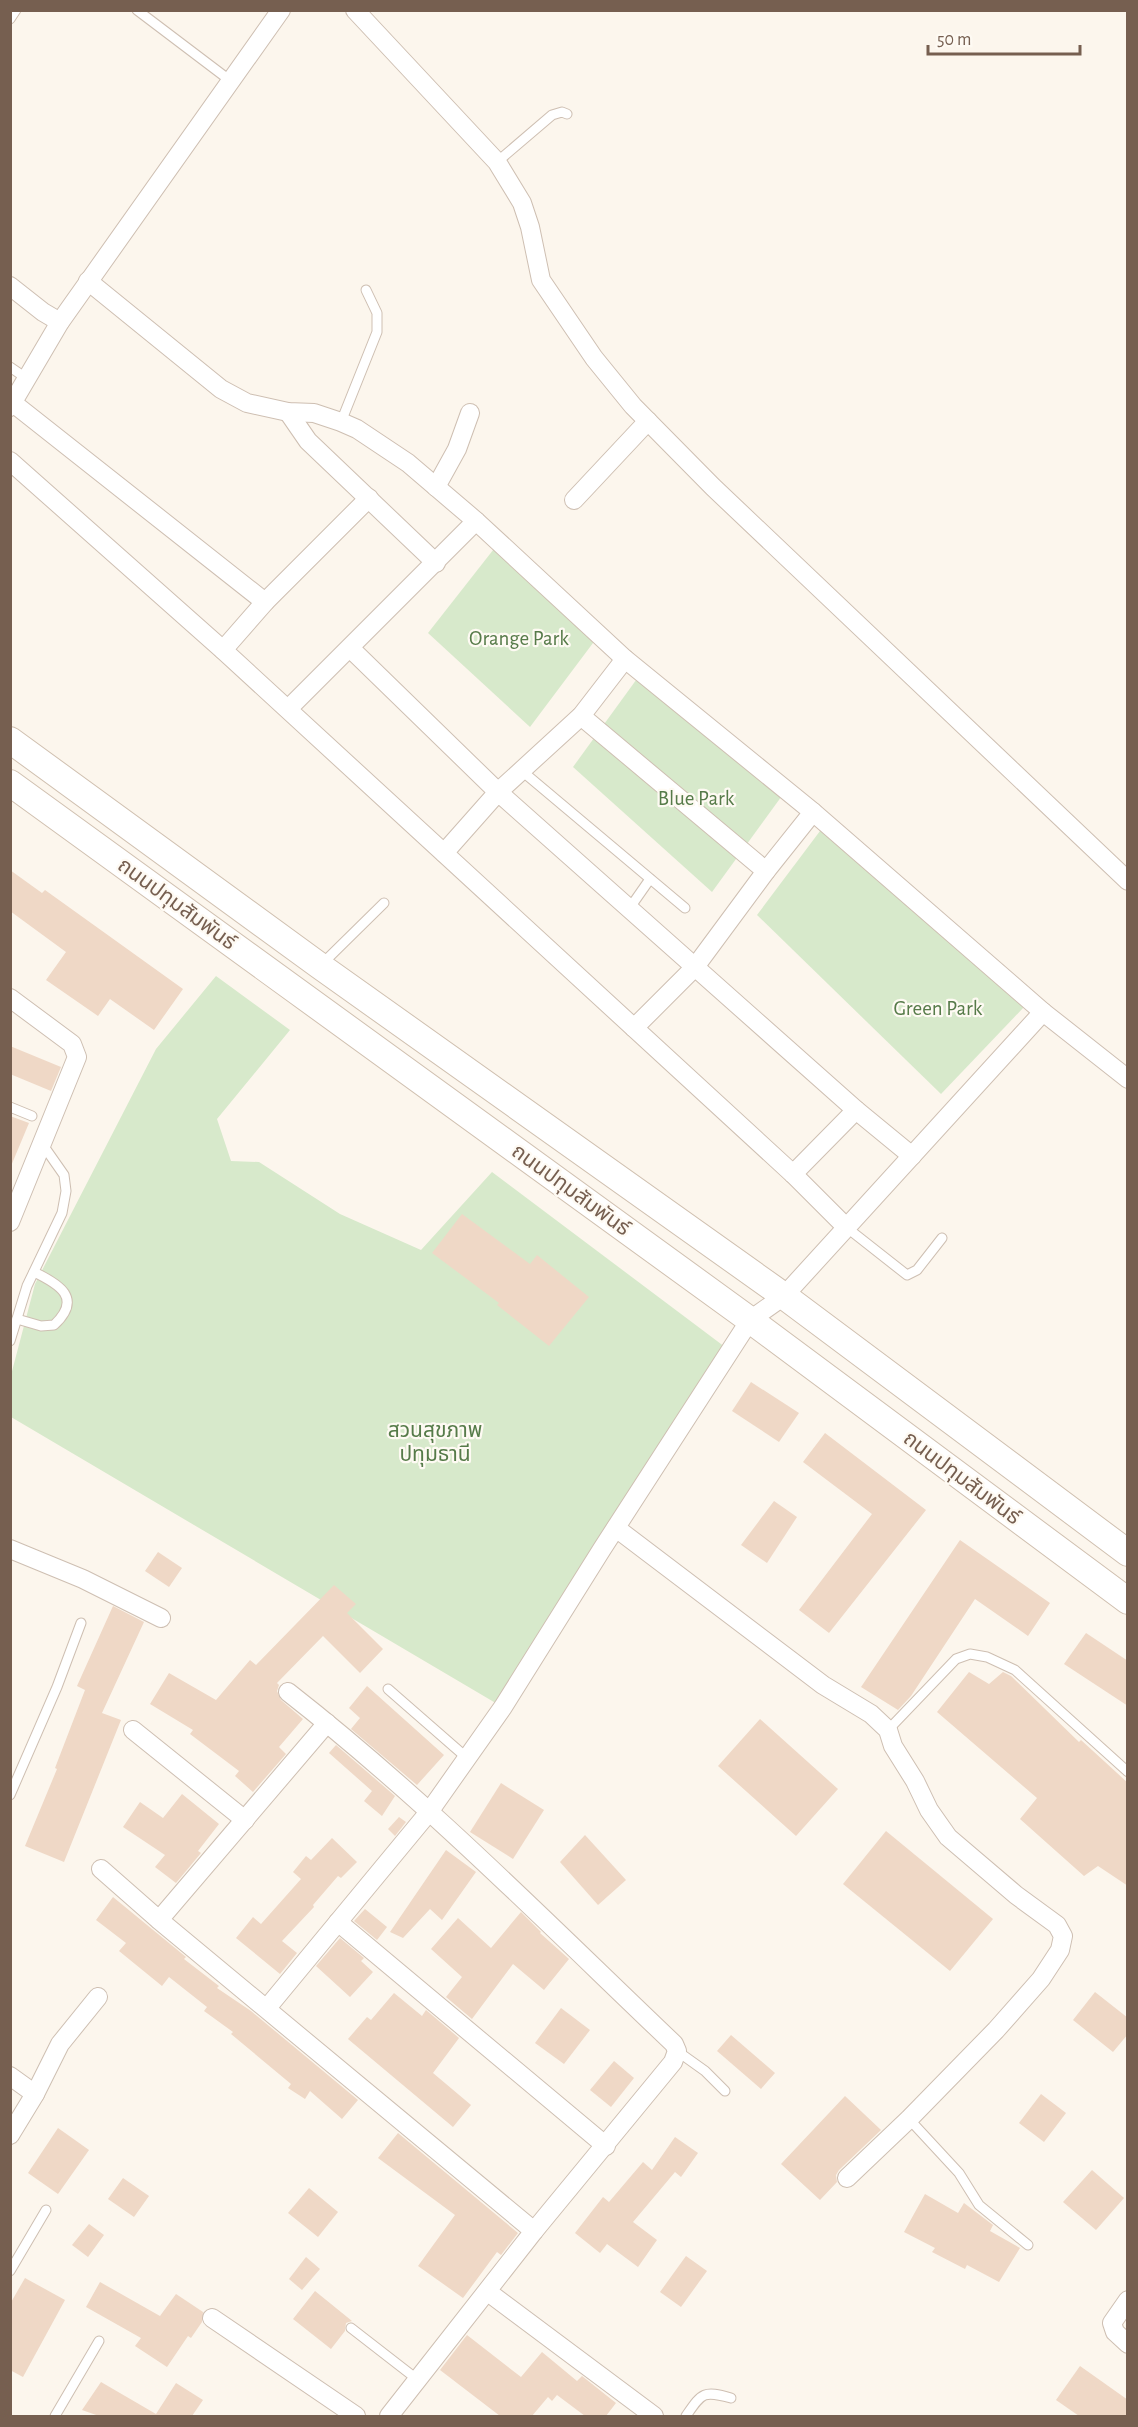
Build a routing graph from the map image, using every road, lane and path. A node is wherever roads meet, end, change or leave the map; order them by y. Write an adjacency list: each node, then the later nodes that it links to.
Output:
1 (16, 10): 5 (lane)
2 (137, 10): 6 (lane)
3 (281, 10): 6 (street)
4 (355, 10): 8 (street)
5 (10, 19)
6 (232, 82): 9 (street)
7 (567, 114): 8 (lane)
8 (497, 162): 18 (street)
9 (88, 281): 12 (street); 16 (street)
10 (10, 286): 12 (street)
11 (366, 290): 19 (lane)
12 (60, 322): 14 (street)
13 (10, 367): 14 (lane)
14 (26, 378): 15 (street)
15 (12, 405): 26 (street)
16 (288, 412): 19 (street); 22 (street)
17 (470, 414): 21 (street)
18 (648, 421): 23 (street); 40 (street)
19 (341, 422): 21 (street)
20 (10, 461): 28 (street)
21 (436, 487): 24 (street)
22 (369, 498): 25 (street); 26 (street)
23 (574, 500)
24 (476, 521): 25 (street); 29 (street)
25 (436, 563): 27 (street)
26 (265, 602): 28 (street)
27 (350, 648): 30 (street); 35 (street)
28 (223, 650): 30 (street)
29 (625, 660): 31 (street); 36 (street)
30 (288, 709): 37 (street)
31 (581, 716): 33 (street); 38 (street)
32 (10, 740): 44 (street, ถนนปทุมสัมพันธ์)
33 (522, 771): 35 (street); 39 (lane)
34 (10, 783): 62 (street, ถนนปทุมสัมพันธ์)
35 (498, 792): 37 (street); 43 (street)
36 (813, 812): 38 (street); 47 (street)
37 (444, 853): 48 (street)
38 (766, 871): 45 (street)
39 (650, 879): 42 (lane); 43 (lane)
40 (1128, 881)
41 (384, 903): 44 (lane)
42 (685, 908)
43 (629, 909): 45 (street)
44 (320, 966): 60 (street, ถนนปทุมสัมพันธ์)
45 (695, 968): 48 (street); 51 (street)
46 (13, 1005): 53 (street)
47 (1043, 1012): 49 (street); 54 (street)
48 (634, 1028): 55 (street)
49 (1128, 1079)
50 (10, 1107): 52 (lane)
51 (856, 1110): 54 (street); 55 (street)
52 (32, 1116)
53 (43, 1145): 56 (street); 59 (lane)
54 (912, 1156): 57 (street)
55 (793, 1174): 57 (street)
56 (10, 1222)
57 (846, 1227): 58 (lane); 60 (street)
58 (942, 1238)
59 (34, 1272): 61 (lane); 61 (lane)
60 (784, 1296): 62 (street); 66 (street, ถนนปทุมสัมพันธ์)
61 (17, 1319): 63 (lane)
62 (750, 1320): 64 (street); 67 (street, ถนนปทุมสัมพันธ์)
63 (10, 1341)
64 (616, 1528): 74 (street); 75 (street)
65 (10, 1549): 68 (street)
66 (1128, 1553)
67 (1128, 1601)
68 (161, 1618)
69 (81, 1623): 77 (lane)
70 (388, 1689): 75 (lane)
71 (288, 1692): 72 (street)
72 (327, 1723): 78 (street); 79 (street)
73 (133, 1730): 79 (street)
74 (888, 1730): 76 (lane); 89 (street)
75 (467, 1758): 78 (street)
76 (1128, 1772)
77 (10, 1795)
78 (429, 1812): 82 (street); 85 (street)
79 (245, 1820): 81 (street)
80 (101, 1869): 81 (street)
81 (159, 1920): 84 (street)
82 (338, 1922): 84 (street); 91 (street)
83 (98, 1997): 88 (street)
84 (267, 2008): 94 (street)
85 (676, 2051): 87 (lane); 91 (street)
86 (10, 2076): 88 (street)
87 (725, 2091)
88 (35, 2094): 90 (street)
89 (909, 2119): 92 (street); 95 (lane)
90 (10, 2135)
91 (606, 2146): 94 (street)
92 (847, 2178)
93 (46, 2210): 96 (lane)
94 (534, 2231): 97 (street)
95 (1028, 2245)
96 (10, 2271)
97 (488, 2292): 103 (street); 108 (street)
98 (1128, 2300): 102 (street)
99 (212, 2318): 106 (street)
100 (351, 2328): 103 (lane)
101 (99, 2341): 105 (lane)
102 (1128, 2344)
103 (418, 2380): 107 (street)
104 (731, 2398): 109 (lane)
105 (55, 2416)
106 (356, 2416)
107 (389, 2416)
108 (654, 2416)
109 (686, 2416)

